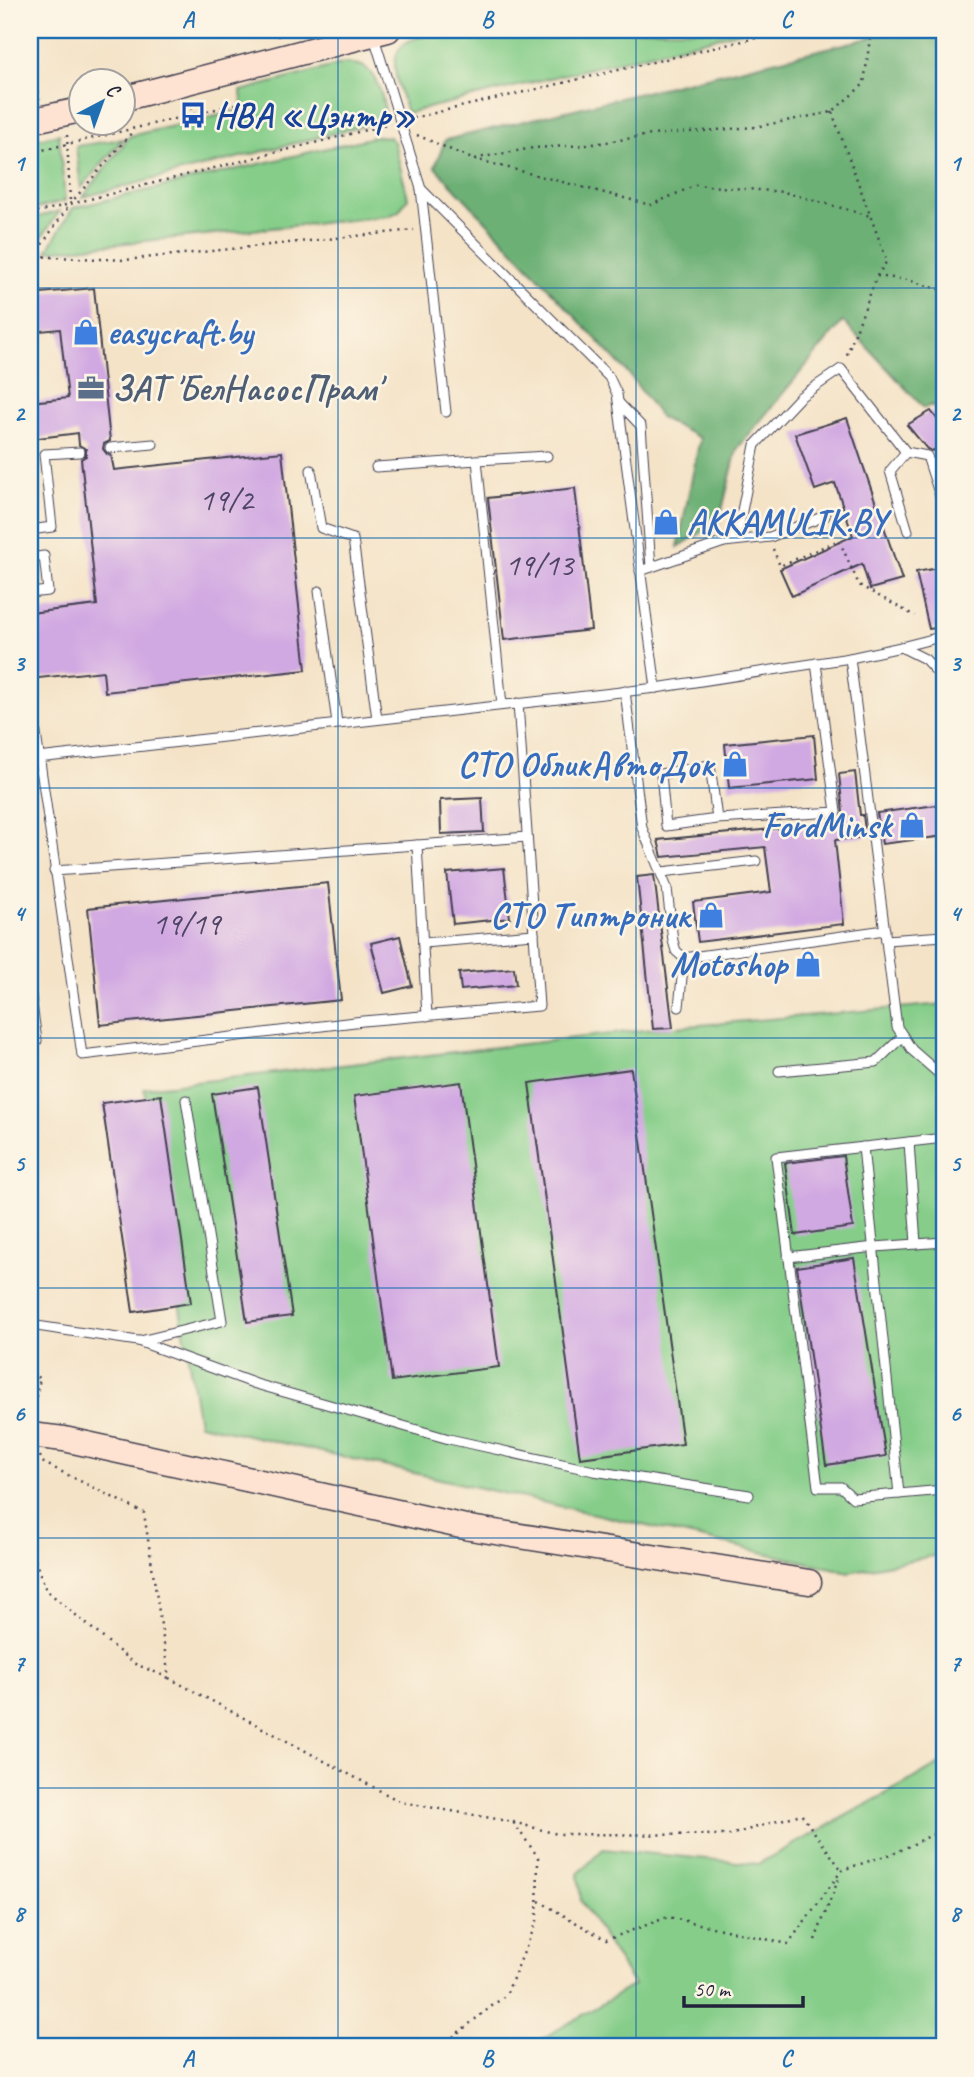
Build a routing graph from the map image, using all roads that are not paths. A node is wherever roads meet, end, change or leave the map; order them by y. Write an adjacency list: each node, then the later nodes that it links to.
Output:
1 (381, 32): 2 (main road); 5 (lane)
2 (136, 95)
3 (66, 111): 4 (main road)
4 (33, 114)
5 (421, 189): 6 (lane); 7 (lane)
6 (619, 403): 22 (lane); 23 (lane)
7 (446, 412)
8 (153, 444): 9 (lane)
9 (110, 448)
10 (80, 452): 18 (lane)
11 (906, 452): 16 (lane); 19 (lane); 20 (lane)
12 (547, 456): 13 (lane)
13 (477, 460): 14 (lane); 34 (lane)
14 (376, 467)
15 (311, 470): 36 (lane)
16 (944, 508)
17 (825, 516): 20 (lane)
18 (30, 530)
19 (908, 531)
20 (724, 542): 22 (lane)
21 (30, 558): 25 (lane)
22 (651, 567): 23 (lane)
23 (640, 571): 31 (lane)
24 (319, 591): 37 (lane)
25 (30, 593)
26 (944, 636): 27 (lane)
27 (901, 647): 28 (lane); 30 (lane)
28 (850, 658): 29 (lane); 46 (lane)
29 (817, 663): 31 (lane); 39 (lane)
30 (944, 680)
31 (656, 688): 32 (lane)
32 (625, 691): 33 (lane); 44 (lane)
33 (518, 703): 34 (lane); 40 (lane)
34 (502, 705): 36 (lane)
35 (32, 706): 38 (lane)
36 (377, 719): 37 (lane)
37 (337, 723): 38 (lane)
38 (38, 758): 43 (lane)
39 (717, 820): 39 (lane)
40 (527, 837): 41 (lane); 45 (lane)
41 (417, 845): 43 (lane); 48 (lane)
42 (756, 861): 44 (lane)
43 (54, 871): 52 (lane)
44 (662, 872): 49 (lane)
45 (534, 934): 48 (lane); 52 (lane)
46 (885, 935): 47 (lane); 49 (lane); 53 (lane)
47 (944, 936)
48 (422, 943): 52 (lane)
49 (684, 958): 51 (lane)
50 (30, 989): 54 (lane)
51 (679, 1007)
52 (427, 1016)
53 (903, 1036): 55 (lane); 56 (lane)
54 (30, 1042)
55 (779, 1071)
56 (944, 1078)
57 (186, 1100): 66 (lane)
58 (944, 1138): 59 (lane)
59 (909, 1142): 60 (lane); 62 (lane)
60 (863, 1147): 63 (lane); 64 (lane)
61 (944, 1242): 62 (lane)
62 (916, 1244): 63 (lane)
63 (874, 1247): 64 (lane); 69 (lane)
64 (789, 1257): 69 (lane)
65 (30, 1325): 66 (lane)
66 (138, 1341): 70 (lane)
67 (34, 1435): 71 (main road)
68 (944, 1490): 69 (lane)
69 (899, 1494)
70 (749, 1495)
71 (808, 1582)

